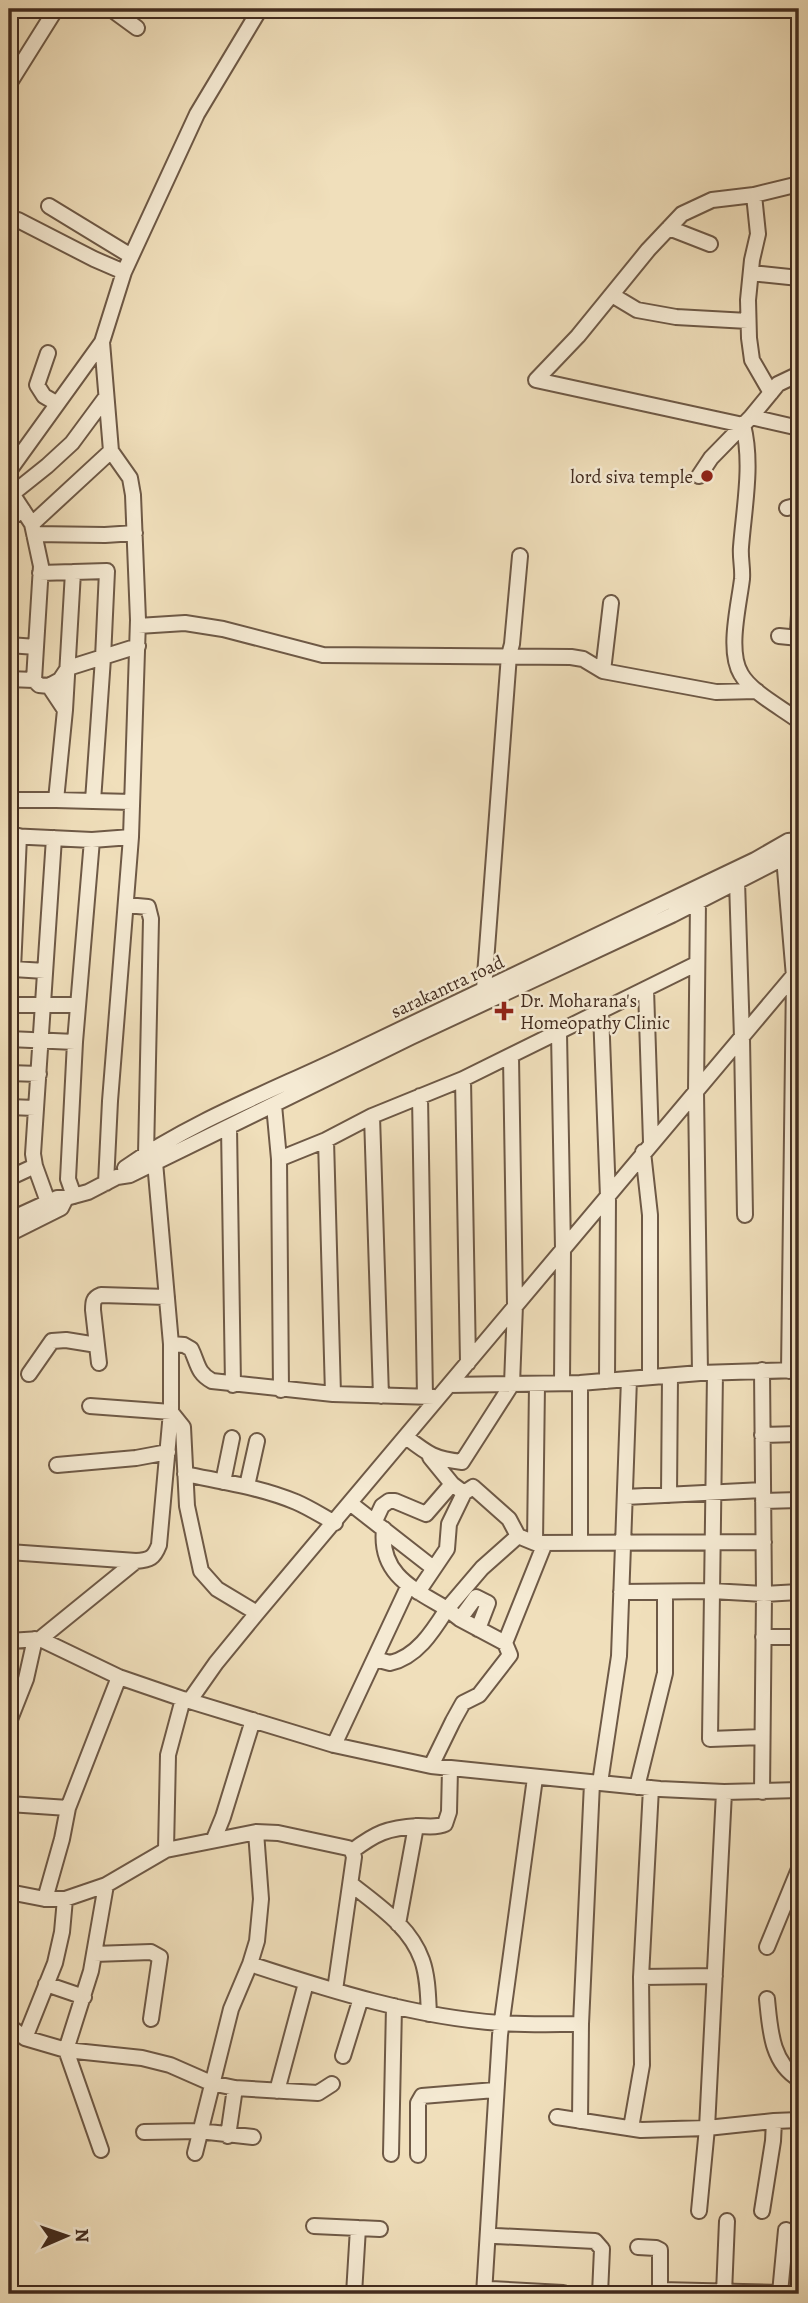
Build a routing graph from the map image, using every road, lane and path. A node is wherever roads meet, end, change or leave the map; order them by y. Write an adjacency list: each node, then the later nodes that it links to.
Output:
1 (56, 9): 5 (street)
2 (111, 9): 4 (street)
3 (260, 9): 12 (street)
4 (137, 28)
5 (9, 84)
6 (799, 184): 7 (street)
7 (754, 195): 10 (street); 14 (street)
8 (49, 206): 12 (street)
9 (18, 220): 13 (street)
10 (669, 228): 11 (street); 16 (street)
11 (710, 244)
12 (131, 256): 13 (street)
13 (124, 272): 18 (street)
14 (751, 273): 15 (street); 17 (street)
15 (799, 278)
16 (612, 295): 17 (street); 24 (street)
17 (748, 321): 21 (street)
18 (102, 342): 22 (street); 23 (street)
19 (48, 353): 23 (street)
20 (799, 374): 21 (street)
21 (771, 393): 24 (street)
22 (106, 397): 26 (street); 29 (street)
23 (56, 403): 27 (street)
24 (747, 421): 25 (street); 28 (street); 51 (street)
25 (799, 428)
26 (111, 451): 32 (street); 33 (street)
27 (9, 471)
28 (699, 476)
29 (11, 491): 30 (street)
30 (23, 510): 31 (street); 32 (street)
31 (9, 519)
32 (33, 529): 33 (street); 36 (street)
33 (135, 533): 38 (street)
34 (520, 556): 44 (street)
35 (73, 572): 36 (street); 45 (street); 46 (street)
36 (40, 573): 43 (street)
37 (611, 603): 47 (street)
38 (138, 626): 42 (street); 44 (street)
39 (799, 628): 40 (street)
40 (779, 636)
41 (9, 645): 43 (street)
42 (138, 646): 45 (street); 57 (street)
43 (36, 647): 49 (street)
44 (509, 655): 47 (street); 72 (street)
45 (103, 658): 46 (street); 56 (street)
46 (68, 668): 50 (street); 52 (street)
47 (603, 671): 51 (street)
48 (9, 679): 49 (street)
49 (34, 680): 50 (street)
50 (49, 686): 52 (street)
51 (757, 691): 53 (street)
52 (65, 710): 55 (street)
53 (799, 721)
54 (9, 800): 55 (street)
55 (56, 800): 56 (street)
56 (93, 801): 57 (street)
57 (132, 802): 59 (street)
58 (14, 836): 60 (street); 69 (street)
59 (131, 837): 61 (street); 67 (street)
60 (54, 838): 61 (street); 70 (street)
61 (92, 840): 76 (street)
62 (799, 840): 72 (street, sarakantra road)
63 (799, 846): 64 (street, sarakantra road)
64 (784, 857): 65 (street, sarakantra road); 71 (street)
65 (737, 881): 66 (street, sarakantra road); 79 (street)
66 (698, 901): 68 (street); 89 (street, sarakantra road)
67 (126, 905): 96 (street); 100 (street)
68 (696, 964): 73 (street); 87 (street)
69 (11, 969): 70 (street)
70 (45, 971): 75 (street)
71 (797, 973): 79 (street); 101 (street)
72 (484, 989): 96 (street, sarakantra road)
73 (646, 989): 77 (street); 95 (street)
74 (9, 1004): 75 (street)
75 (43, 1005): 76 (street); 81 (street)
76 (78, 1005): 82 (street)
77 (601, 1012): 78 (street); 103 (street)
78 (559, 1033): 83 (street); 109 (street)
79 (742, 1038): 87 (street); 105 (street)
80 (9, 1039): 81 (street)
81 (42, 1041): 82 (street); 85 (street)
82 (75, 1042): 102 (street)
83 (511, 1056): 86 (street); 112 (street)
84 (9, 1073): 85 (street)
85 (39, 1074): 91 (street)
86 (463, 1079): 88 (street); 116 (street)
87 (696, 1092): 95 (street); 119 (street)
88 (420, 1096): 92 (street); 134 (street)
89 (274, 1105): 93 (street, sarakantra road); 97 (street)
90 (9, 1107): 91 (street)
91 (35, 1108): 98 (street)
92 (372, 1116): 94 (street); 133 (street)
93 (229, 1127): 96 (street, sarakantra road); 129 (street)
94 (326, 1140): 97 (street); 132 (street)
95 (647, 1147): 103 (street); 122 (street)
96 (151, 1158): 100 (street, sarakantra road); 111 (street)
97 (279, 1159): 131 (street)
98 (34, 1166): 99 (street); 104 (street)
99 (9, 1178)
100 (112, 1180): 102 (street, sarakantra road)
101 (795, 1184): 108 (street)
102 (70, 1197): 104 (street, sarakantra road)
103 (608, 1197): 109 (street); 124 (street)
104 (49, 1208): 106 (street); 107 (street)
105 (745, 1215)
106 (9, 1220)
107 (9, 1234)
108 (795, 1236): 110 (street)
109 (563, 1249): 112 (street); 125 (street)
110 (795, 1279): 118 (street)
111 (167, 1297): 113 (street); 114 (street)
112 (515, 1305): 116 (street); 127 (street)
113 (171, 1344): 129 (street); 136 (street)
114 (97, 1345): 115 (street); 120 (street)
115 (99, 1363)
116 (468, 1363): 130 (street)
117 (762, 1370): 118 (street); 119 (street); 138 (street)
118 (794, 1371)
119 (708, 1373): 121 (street); 150 (street)
120 (29, 1374)
121 (670, 1376): 122 (street); 151 (street)
122 (650, 1377): 123 (street)
123 (629, 1379): 124 (street); 153 (street)
124 (607, 1381): 126 (street)
125 (562, 1383): 126 (street); 128 (street)
126 (580, 1383): 161 (street)
127 (512, 1384): 128 (street); 130 (street); 143 (street)
128 (537, 1384): 160 (street)
129 (233, 1385): 131 (street)
130 (449, 1385): 134 (street)
131 (281, 1390): 132 (street)
132 (333, 1394): 133 (street)
133 (381, 1396): 134 (street)
134 (432, 1397): 139 (street)
135 (90, 1406): 136 (street)
136 (171, 1412): 142 (street); 145 (street)
137 (799, 1434): 138 (street)
138 (762, 1435): 152 (street)
139 (406, 1437): 143 (street); 155 (street)
140 (232, 1438): 146 (street)
141 (257, 1441): 148 (street)
142 (168, 1452): 144 (street); 165 (street)
143 (427, 1453): 147 (street)
144 (57, 1465)
145 (185, 1474): 146 (street); 174 (street)
146 (223, 1482): 148 (street)
147 (452, 1484): 149 (street); 157 (street)
148 (247, 1486): 156 (street)
149 (464, 1493): 158 (street); 166 (street)
150 (713, 1493): 151 (street); 152 (street); 163 (street)
151 (669, 1495): 153 (street)
152 (763, 1496): 154 (street); 159 (street)
153 (625, 1497): 162 (street)
154 (799, 1500)
155 (350, 1503): 156 (street); 157 (street)
156 (335, 1523): 174 (street)
157 (379, 1525): 166 (street); 167 (street)
158 (518, 1536): 160 (street); 173 (street)
159 (764, 1542): 163 (street); 172 (street)
160 (540, 1543): 161 (street); 181 (street)
161 (580, 1544): 162 (street)
162 (623, 1544): 163 (street); 169 (street)
163 (713, 1544): 168 (street)
164 (9, 1552): 165 (street)
165 (136, 1561): 179 (street)
166 (432, 1567): 167 (street)
167 (413, 1589): 173 (street); 182 (street)
168 (712, 1591): 170 (street); 172 (street); 187 (street)
169 (621, 1592): 170 (street); 192 (street)
170 (665, 1592): 193 (street)
171 (799, 1592): 172 (street)
172 (764, 1594): 177 (street)
173 (446, 1609): 175 (street); 182 (street)
174 (257, 1613): 184 (street)
175 (460, 1619): 176 (street); 176 (street)
176 (478, 1629): 181 (street)
177 (763, 1637): 178 (street); 187 (street)
178 (799, 1637)
179 (37, 1639): 180 (street); 183 (street); 186 (street)
180 (9, 1641)
181 (505, 1643): 189 (street)
182 (375, 1659): 188 (street)
183 (119, 1677): 184 (street); 198 (street)
184 (187, 1700): 185 (street); 202 (street)
185 (253, 1720): 188 (street); 201 (street)
186 (9, 1722)
187 (762, 1737): 196 (street)
188 (334, 1745): 189 (street)
189 (431, 1766): 190 (street)
190 (450, 1769): 191 (street); 199 (street)
191 (535, 1778): 192 (street); 225 (street)
192 (596, 1783): 193 (street); 226 (street)
193 (644, 1787): 195 (street); 215 (street)
194 (799, 1790): 196 (street)
195 (724, 1792): 196 (street); 214 (street)
196 (762, 1792)
197 (9, 1804): 198 (street)
198 (68, 1808): 208 (street)
199 (416, 1826): 203 (street); 210 (street)
200 (256, 1832): 201 (street); 203 (street); 213 (street)
201 (214, 1839): 202 (street)
202 (166, 1850): 206 (street)
203 (352, 1851): 205 (street)
204 (799, 1869): 211 (street)
205 (351, 1884): 210 (street); 218 (street)
206 (106, 1885): 209 (street); 212 (street)
207 (9, 1892): 208 (street)
208 (45, 1899): 209 (street)
209 (65, 1899): 216 (street)
210 (398, 1924): 223 (street)
211 (767, 1947)
212 (94, 1954): 219 (street); 224 (street)
213 (250, 1964): 217 (street); 232 (street)
214 (715, 1976): 215 (street); 241 (street)
215 (641, 1977): 242 (street)
216 (46, 1983): 219 (street); 228 (street)
217 (306, 1983): 218 (street); 236 (street)
218 (335, 1990): 220 (street)
219 (84, 1997): 229 (street)
220 (361, 1998): 222 (street); 230 (street)
221 (767, 1999): 231 (street)
222 (394, 2006): 223 (street); 249 (street)
223 (429, 2014): 225 (street)
224 (151, 2019)
225 (501, 2023): 226 (street); 235 (street)
226 (581, 2024): 238 (street)
227 (9, 2026): 228 (street)
228 (25, 2038): 229 (street)
229 (66, 2050): 232 (street); 247 (street)
230 (343, 2056)
231 (799, 2079)
232 (211, 2083): 234 (street); 244 (street)
233 (332, 2084): 236 (street)
234 (235, 2088): 236 (street); 245 (street)
235 (495, 2090): 250 (street); 260 (street)
236 (277, 2091)
237 (557, 2117): 238 (street)
238 (580, 2120): 242 (street)
239 (799, 2120): 240 (street)
240 (774, 2121): 241 (street); 252 (street)
241 (707, 2128): 242 (street); 251 (street)
242 (632, 2129)
243 (144, 2132): 244 (street)
244 (199, 2132): 245 (street); 248 (street)
245 (229, 2136): 246 (street)
246 (253, 2137)
247 (101, 2150)
248 (195, 2153)
249 (391, 2154)
250 (418, 2155)
251 (699, 2211)
252 (762, 2211)
253 (727, 2221): 264 (street)
254 (314, 2226): 255 (street)
255 (358, 2228): 256 (street); 265 (street)
256 (380, 2229)
257 (786, 2230): 264 (street)
258 (496, 2236): 266 (street)
259 (638, 2247): 261 (street)
260 (487, 2292): 262 (street)
261 (661, 2292): 264 (street)
262 (541, 2293): 263 (street)
263 (563, 2293)
264 (724, 2293)
265 (354, 2294)
266 (600, 2294)

